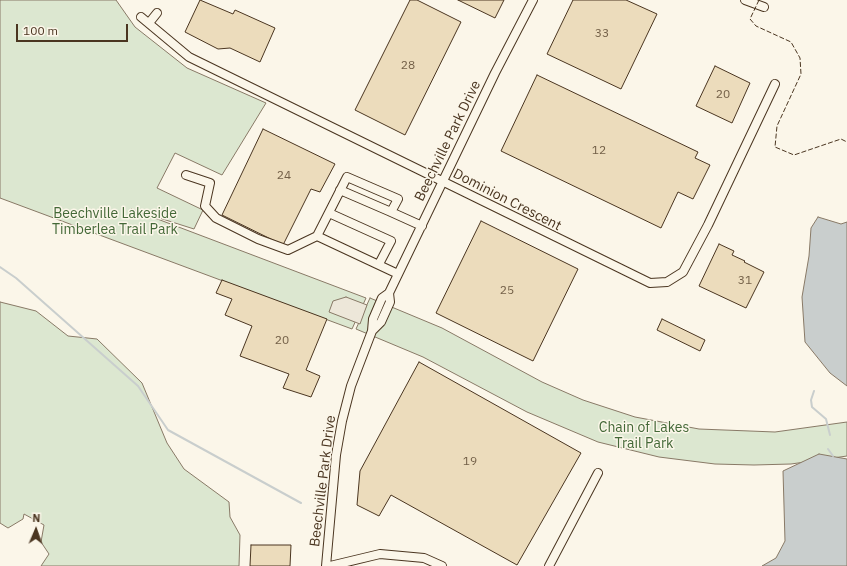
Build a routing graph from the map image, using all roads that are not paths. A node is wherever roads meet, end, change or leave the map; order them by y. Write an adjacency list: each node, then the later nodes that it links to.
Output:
1 (533, 0): 9 (street, Beechville Park Drive)
2 (745, 0): 3 (street)
3 (764, 8)
4 (157, 13): 6 (street)
5 (141, 17): 6 (street, Dominion Crescent)
6 (149, 23): 9 (street, Dominion Crescent)
7 (775, 84): 9 (street, Dominion Crescent)
8 (186, 175): 14 (street)
9 (443, 182): 13 (street, Beechville Park Drive)
10 (340, 190): 11 (street); 11 (street); 12 (street)
11 (391, 212): 13 (street)
12 (329, 213): 14 (street); 15 (street)
13 (422, 226): 16 (street, Beechville Park Drive)
14 (317, 236): 15 (street)
15 (378, 264): 16 (street)
16 (398, 274): 18 (street, Beechville Park Drive)
17 (598, 473): 21 (street)
18 (326, 566)
19 (330, 566): 20 (street)
20 (442, 566)
21 (549, 566)

